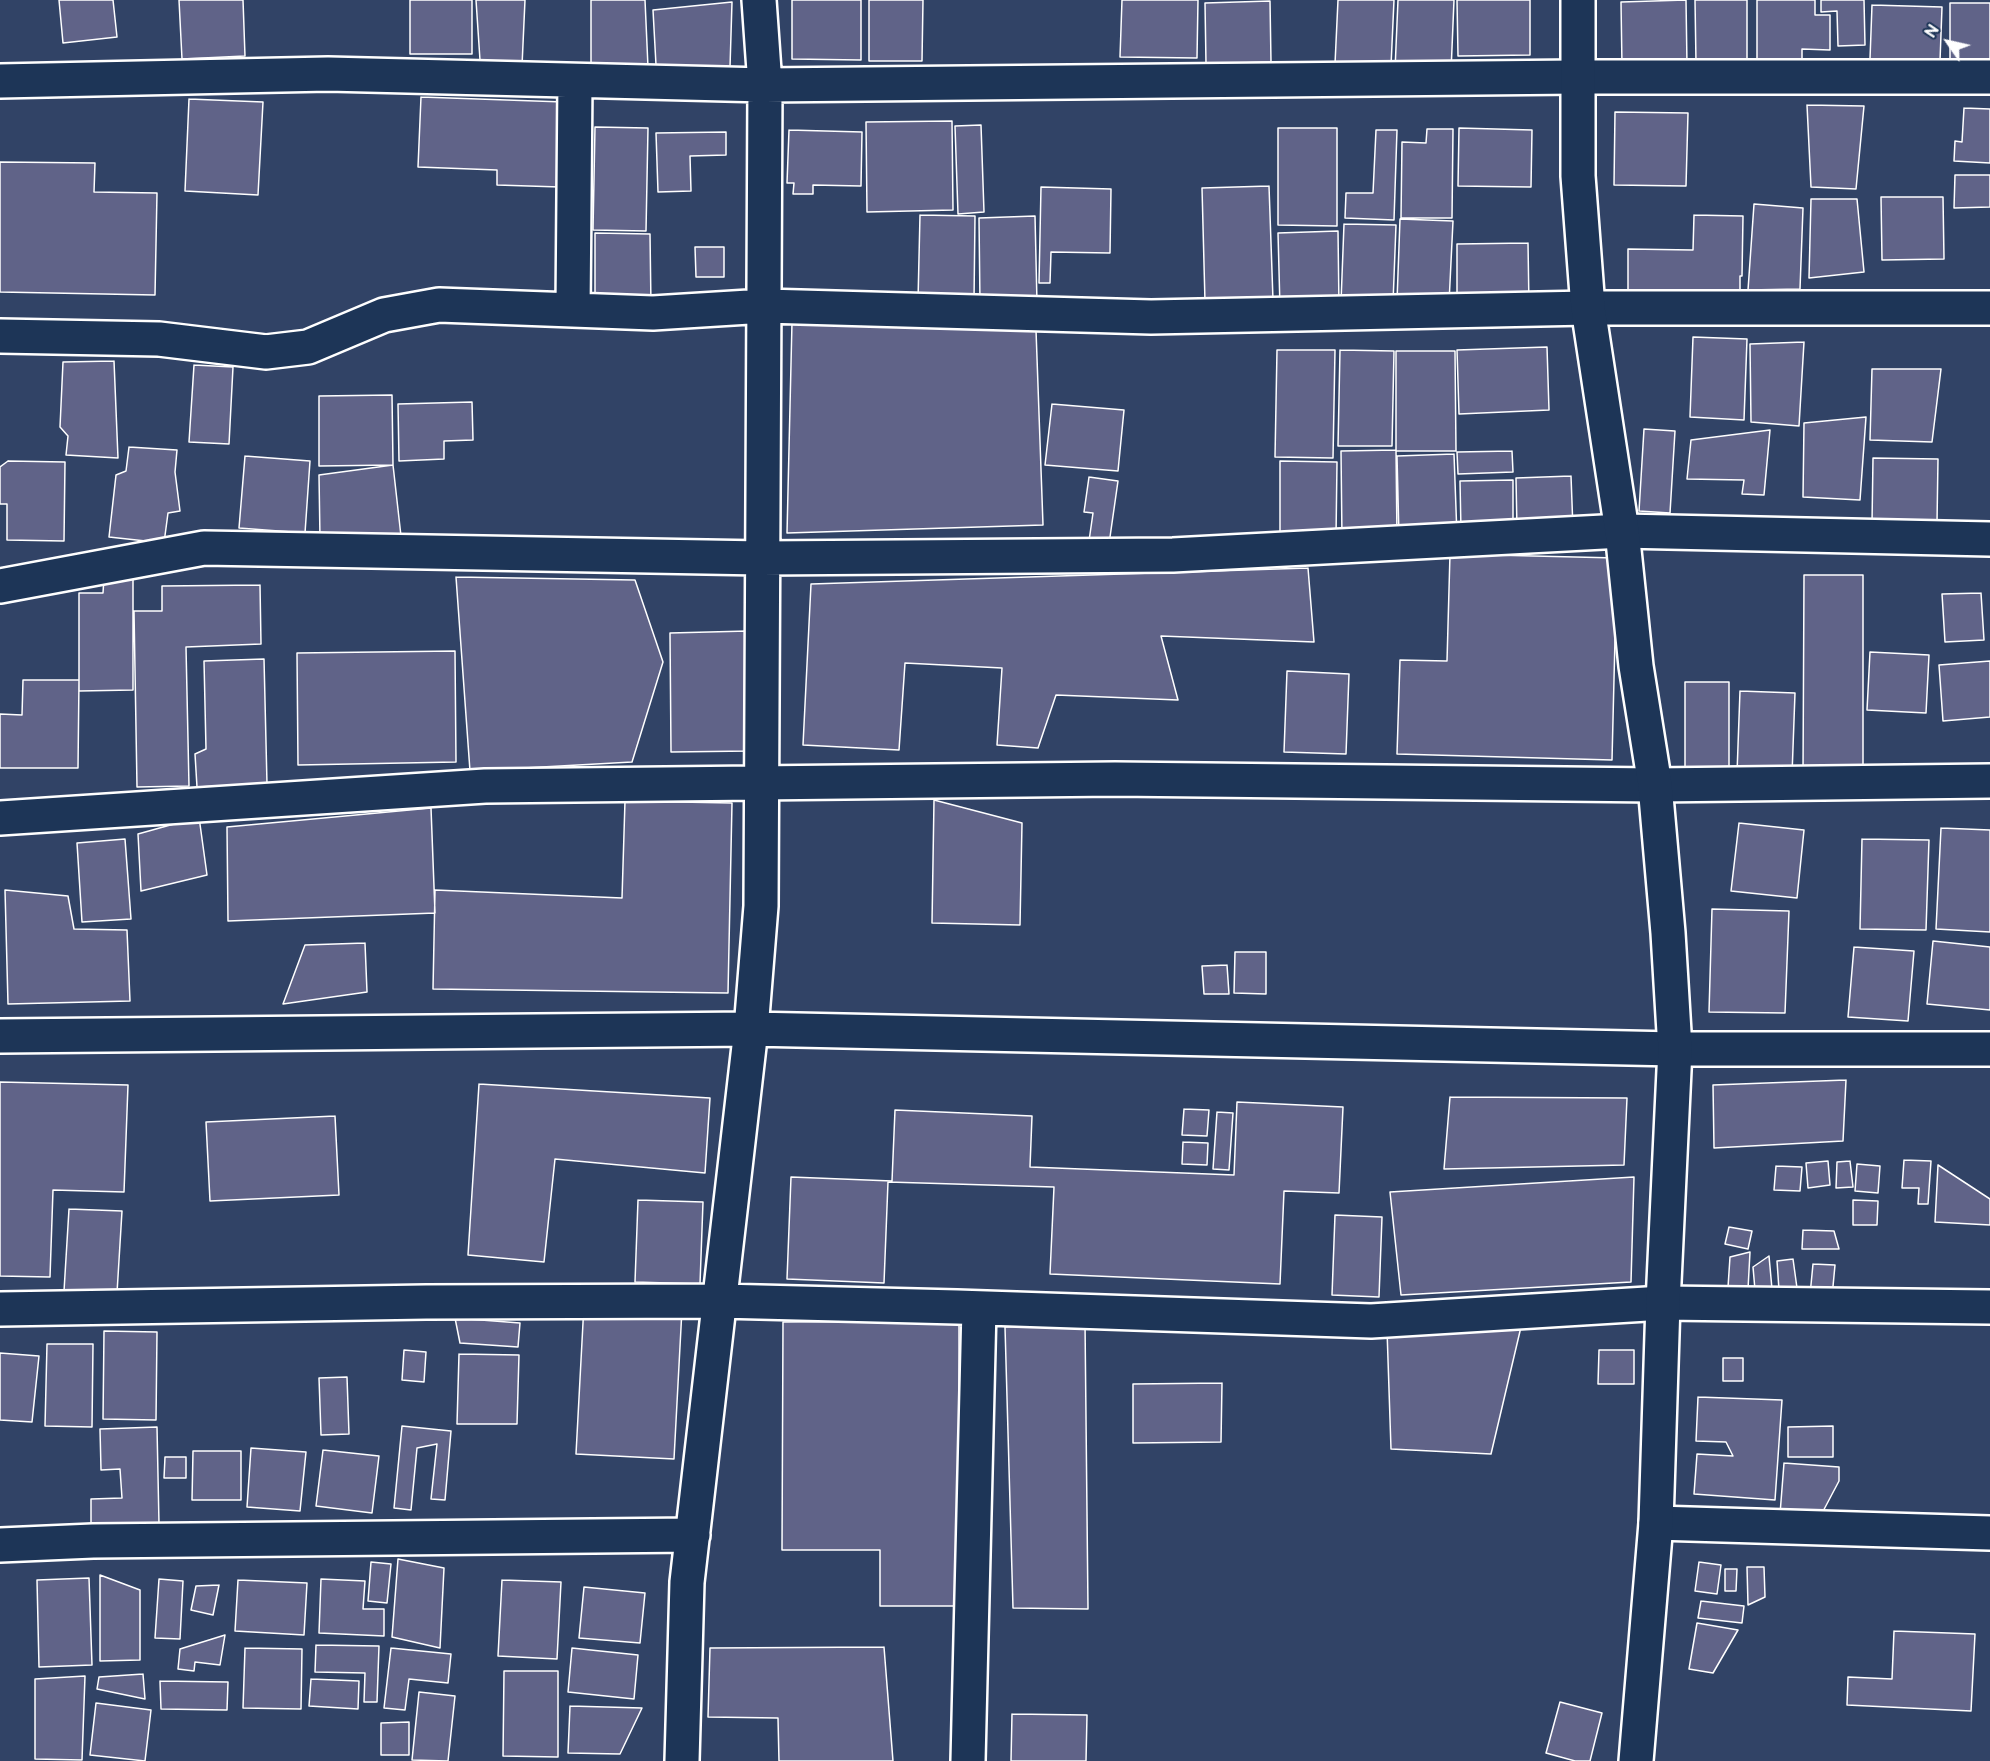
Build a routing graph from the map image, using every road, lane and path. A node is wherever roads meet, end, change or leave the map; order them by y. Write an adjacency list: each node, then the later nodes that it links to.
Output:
1 (759, 0): 7 (street)
2 (1578, 0): 3 (street)
3 (1578, 77): 4 (street); 7 (street); 9 (street)
4 (1990, 77)
5 (0, 81): 6 (street)
6 (575, 81): 7 (street); 11 (street)
7 (765, 86): 8 (street)
8 (765, 306): 9 (street); 11 (street); 15 (street)
9 (1588, 308): 10 (street); 13 (street)
10 (1990, 308)
11 (573, 310): 12 (street)
12 (0, 336)
13 (1622, 531): 14 (street); 15 (street); 19 (street)
14 (1990, 539)
15 (762, 558): 16 (street); 18 (street)
16 (0, 586)
17 (1990, 781): 19 (street)
18 (761, 784): 19 (street); 20 (street); 21 (street)
19 (1655, 785): 23 (street)
20 (0, 818)
21 (751, 1029): 22 (street); 23 (street); 25 (street)
22 (0, 1036)
23 (1675, 1049): 24 (street); 26 (street)
24 (1990, 1049)
25 (720, 1301): 28 (street); 29 (street); 32 (street)
26 (1663, 1303): 27 (street); 28 (street); 30 (street)
27 (1990, 1306)
28 (979, 1308): 35 (street)
29 (0, 1309)
30 (1656, 1523): 31 (street); 36 (street)
31 (1990, 1533)
32 (693, 1535): 33 (street); 34 (street)
33 (0, 1545)
34 (682, 1761)
35 (968, 1761)
36 (1636, 1761)

